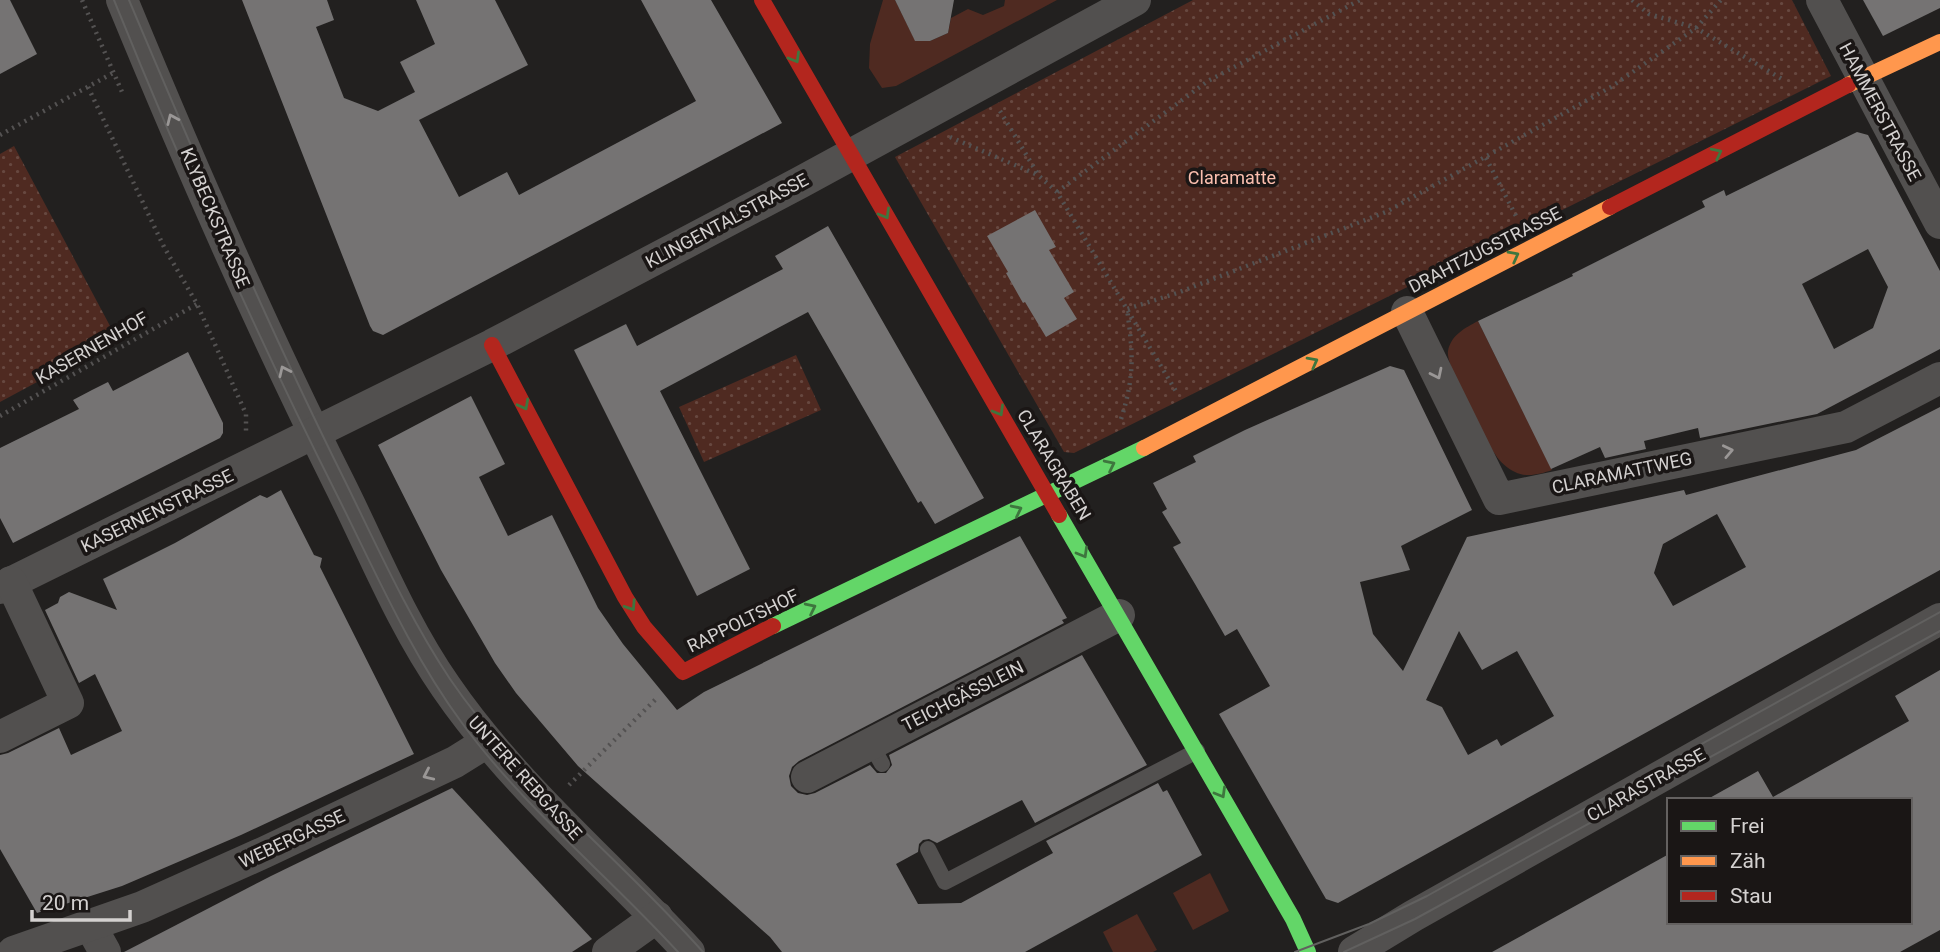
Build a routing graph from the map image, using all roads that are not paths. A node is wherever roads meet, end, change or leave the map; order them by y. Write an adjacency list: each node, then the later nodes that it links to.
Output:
1 (122, 0): 12 (street, KLYBECKSTRASSE, one-way to 1)
2 (762, 0): 7 (street, CLARAGRABEN, one-way to 7)
3 (1135, 0): 7 (street, KLINGENTALSTRASSE)
4 (1822, 0): 6 (street, HAMMERSTRASSE)
5 (1940, 42): 6 (street, DRAHTZUGSTRASSE)
6 (1861, 78): 8 (street, HAMMERSTRASSE); 9 (street, DRAHTZUGSTRASSE, one-way to 6)
7 (853, 154): 10 (street, KLINGENTALSTRASSE); 13 (street, CLARAGRABEN, one-way to 13)
8 (1940, 223)
9 (1406, 312): 11 (street, CLARAMATTWEG, one-way to 11); 13 (street, DRAHTZUGSTRASSE, one-way to 9)
10 (492, 345): 12 (street, KLINGENTALSTRASSE); 13 (street, RAPPOLTSHOF, one-way to 13)
11 (1940, 378)
12 (313, 433): 14 (street, KASERNENSTRASSE); 18 (street, UNTERE REBGASSE)
13 (1048, 495): 15 (street, CLARAGRABEN, one-way to 15)
14 (6, 585): 17 (street)
15 (1119, 615): 19 (street, CLARAGRABEN); 20 (street, TEICHGÄSSLEIN)
16 (1940, 619): 29 (street, CLARASTRASSE)
17 (0, 737)
18 (487, 742): 22 (street, UNTERE REBGASSE); 23 (street, WEBERGASSE, one-way to 23)
19 (1197, 751): 21 (lane); 28 (street, CLARAGRABEN, one-way to 28)
20 (807, 777)
21 (928, 849)
22 (657, 916): 26 (street); 27 (street, UNTERE REBGASSE)
23 (90, 925): 24 (street, WEBERGASSE); 25 (street)
24 (13, 952)
25 (105, 952)
26 (608, 952)
27 (689, 952)
28 (1308, 952)
29 (1354, 952)

